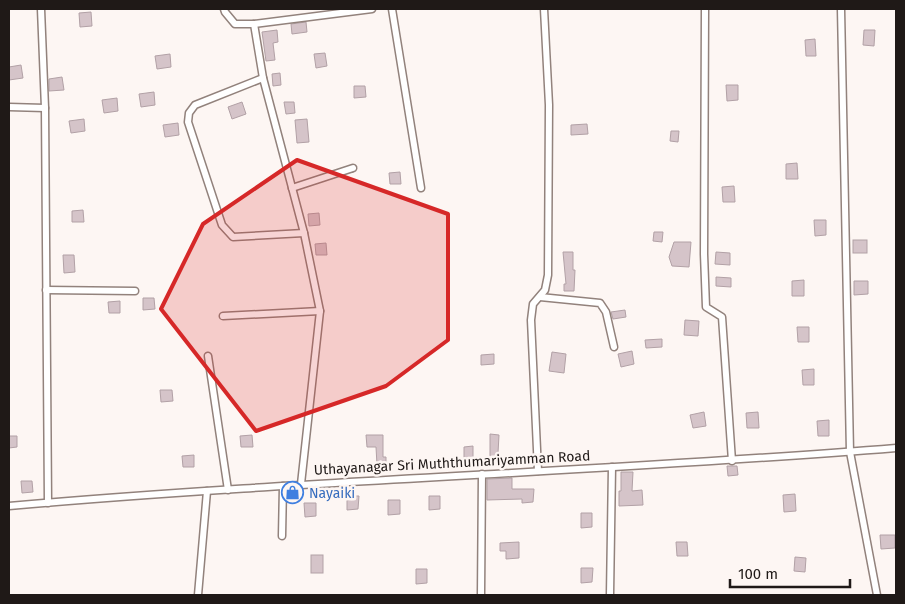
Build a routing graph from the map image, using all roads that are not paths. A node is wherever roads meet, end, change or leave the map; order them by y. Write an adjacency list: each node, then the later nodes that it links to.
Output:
1 (41, 9): 11 (street)
2 (224, 9): 8 (street)
3 (372, 9): 8 (street)
4 (392, 9): 14 (street)
5 (544, 9): 18 (street)
6 (705, 9): 25 (street)
7 (841, 9): 24 (street)
8 (254, 24): 9 (street)
9 (263, 78): 13 (street); 15 (street)
10 (9, 107): 11 (street)
11 (45, 108): 16 (street)
12 (353, 168): 13 (street)
13 (292, 188): 15 (street)
14 (421, 188)
15 (304, 233): 19 (street)
16 (46, 290): 17 (street); 33 (street)
17 (136, 291)
18 (540, 297): 21 (street); 27 (street)
19 (320, 310): 20 (street); 29 (street)
20 (223, 316)
21 (614, 347)
22 (208, 356): 31 (street)
23 (896, 448): 24 (street, Uthayanagar Sri Muththumariyamman Road)
24 (850, 452): 25 (street, Uthayanagar Sri Muththumariyamman Road); 39 (street)
25 (732, 461): 26 (street, Uthayanagar Sri Muththumariyamman Road)
26 (612, 467): 27 (street, Uthayanagar Sri Muththumariyamman Road); 38 (street)
27 (538, 471): 28 (street, Uthayanagar Sri Muththumariyamman Road)
28 (482, 474): 29 (street, Uthayanagar Sri Muththumariyamman Road); 37 (street)
29 (300, 484): 30 (street, Uthayanagar Sri Muththumariyamman Road)
30 (283, 486): 31 (street, Uthayanagar Sri Muththumariyamman Road); 35 (street)
31 (228, 490): 32 (street, Uthayanagar Sri Muththumariyamman Road)
32 (207, 491): 33 (street, Uthayanagar Sri Muththumariyamman Road); 36 (street)
33 (48, 503): 34 (street, Uthayanagar Sri Muththumariyamman Road)
34 (9, 506)
35 (282, 536)
36 (198, 595)
37 (481, 595)
38 (610, 595)
39 (877, 595)

